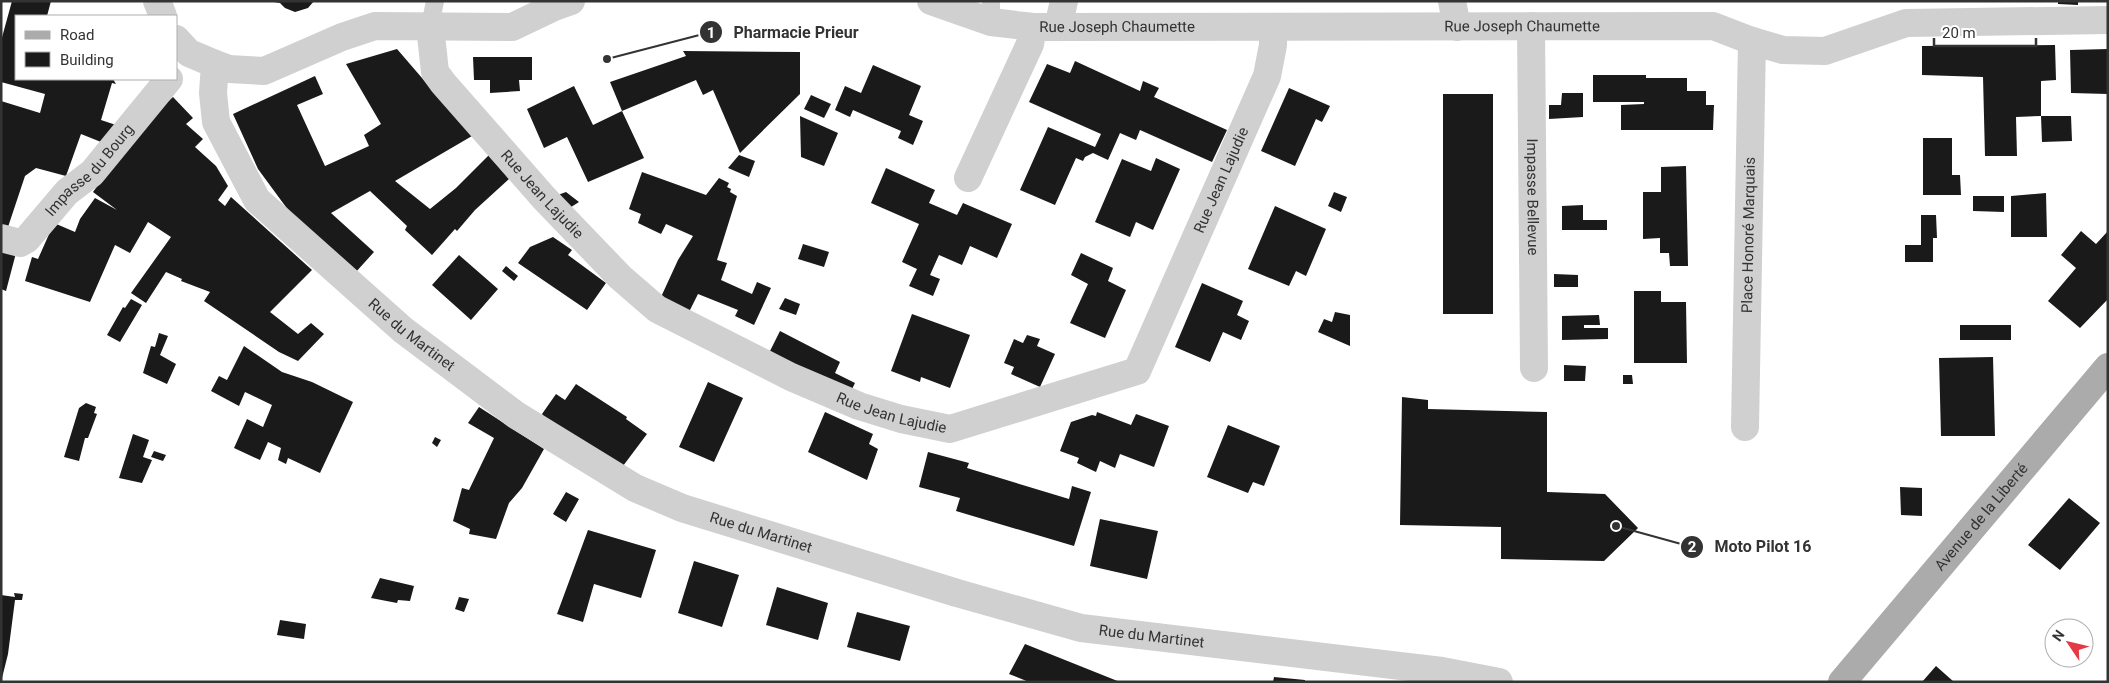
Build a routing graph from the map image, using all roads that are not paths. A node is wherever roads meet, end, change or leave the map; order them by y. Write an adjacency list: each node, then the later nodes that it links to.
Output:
1 (157, 1): 8 (street)
2 (571, 1): 6 (street)
3 (931, 1): 5 (street, Rue Joseph Chaumette)
4 (1064, 1): 11 (street)
5 (991, 12): 11 (street, Rue Joseph Chaumette)
6 (432, 14): 12 (street, Rue Jean Lajudie); 15 (street)
7 (1454, 14): 10 (street, Rue Joseph Chaumette); 12 (street, Rue Joseph Chaumette)
8 (163, 15)
9 (2108, 20): 13 (street, Rue Joseph Chaumette)
10 (1531, 26): 13 (street, Rue Joseph Chaumette); 20 (street, Impasse Bellevue)
11 (1046, 27): 12 (street, Rue Joseph Chaumette); 17 (street)
12 (1273, 27)
13 (1752, 41): 21 (street, Place Honoré Marquais)
14 (181, 54): 15 (street)
15 (215, 64): 23 (street, Rue du Martinet)
16 (168, 80): 18 (street, Impasse du Bourg)
17 (968, 178)
18 (1, 238)
19 (2108, 367): 22 (main road, Avenue de la Liberté)
20 (1534, 368)
21 (1745, 427)
22 (1848, 674): 24 (main road, Avenue de la Liberté)
23 (1499, 682)
24 (1830, 682)

